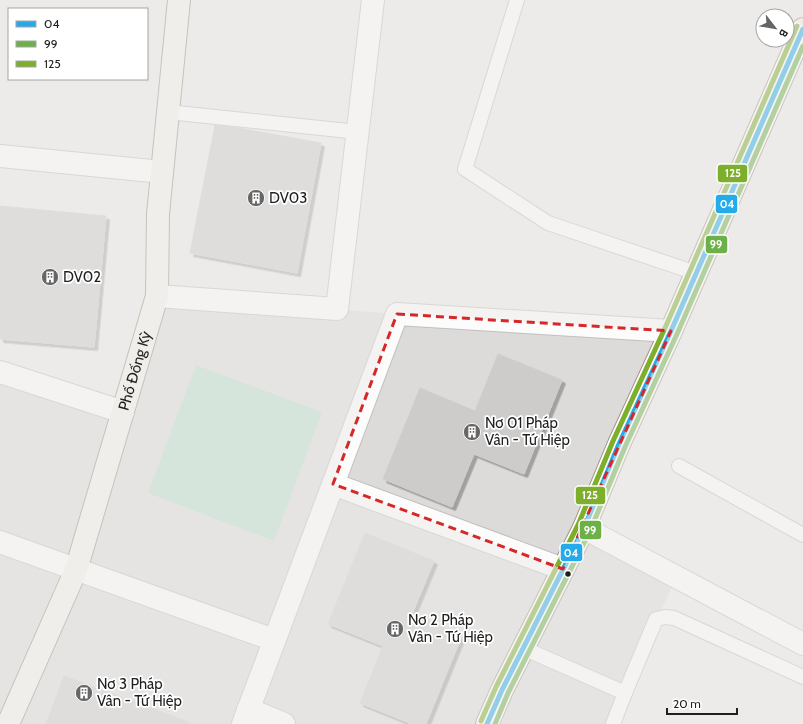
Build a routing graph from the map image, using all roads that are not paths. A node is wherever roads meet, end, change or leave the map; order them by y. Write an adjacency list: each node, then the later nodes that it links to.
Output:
1 (179, 0): 5 (street, Phố Đống Kỳ)
2 (373, 0): 6 (street)
3 (517, 0): 9 (lane)
4 (803, 29): 9 (main road)
5 (168, 112): 6 (lane); 8 (street, Phố Đống Kỳ)
6 (358, 132): 10 (street)
7 (0, 156): 8 (street)
8 (162, 172): 10 (street, Phố Đống Kỳ)
9 (696, 273): 11 (main road)
10 (157, 296): 13 (street, Phố Đống Kỳ)
11 (671, 331): 15 (street); 16 (main road)
12 (0, 372): 13 (street)
13 (123, 412): 20 (street, Phố Đống Kỳ)
14 (679, 466): 17 (lane)
15 (333, 484): 19 (street); 21 (street)
16 (584, 528): 19 (main road); 22 (street)
17 (803, 536)
18 (0, 542): 20 (street)
19 (563, 569): 23 (main road)
20 (76, 570): 21 (street); 27 (street, Phố Đống Kỳ)
21 (274, 640): 26 (street)
22 (803, 644)
23 (523, 648): 25 (lane); 29 (main road)
24 (803, 677): 25 (lane)
25 (625, 694): 30 (lane)
26 (246, 717): 28 (street)
27 (8, 724)
28 (284, 724)
29 (487, 724)
30 (614, 724)

